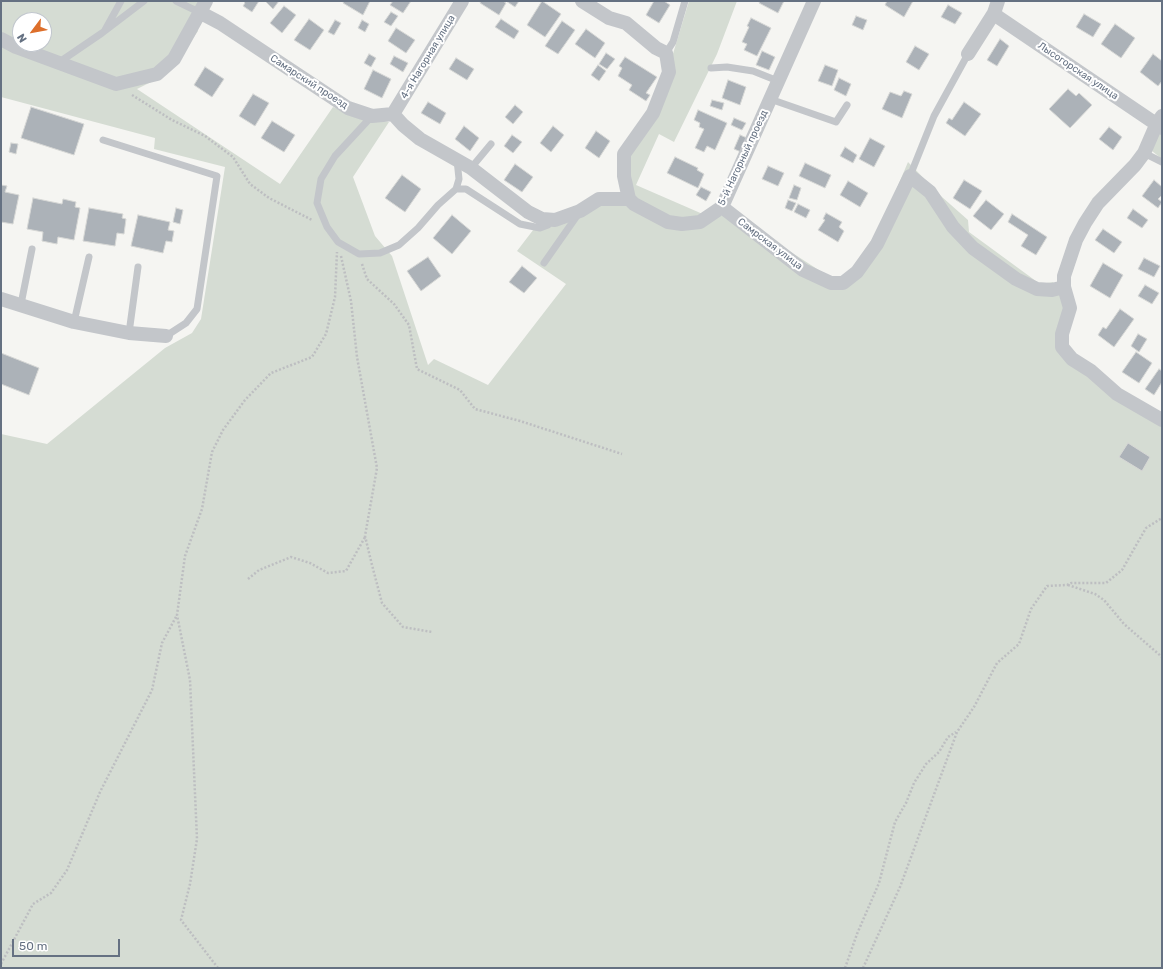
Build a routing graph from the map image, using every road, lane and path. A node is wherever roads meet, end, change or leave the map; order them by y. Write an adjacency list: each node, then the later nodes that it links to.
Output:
1 (121, 1): 10 (lane)
2 (144, 1): 10 (lane)
3 (176, 1): 8 (lane)
4 (462, 1): 20 (street, 4-я Нагорная улица)
5 (582, 1): 12 (street)
6 (685, 1): 12 (lane)
7 (814, 1): 16 (street, 5-й Нагорный проезд)
8 (204, 7): 17 (street); 21 (street, Самарский проезд)
9 (996, 7): 13 (street); 22 (street, Лысогорская улица)
10 (102, 33): 14 (lane)
11 (1, 39): 14 (street)
12 (666, 53): 31 (street)
13 (968, 54): 29 (lane)
14 (58, 63): 17 (street)
15 (711, 68): 16 (lane)
16 (778, 80): 18 (street, 5-й Нагорный проезд)
17 (116, 84): 35 (path)
18 (770, 98): 19 (lane); 32 (street, 5-й Нагорный проезд)
19 (846, 105)
20 (393, 114): 21 (street, Самарский проезд); 26 (street)
21 (372, 116): 35 (lane)
22 (1160, 122): 25 (street)
23 (102, 140): 47 (lane)
24 (491, 144): 28 (lane)
25 (1144, 153): 27 (lane); 42 (street)
26 (457, 160): 28 (street); 30 (lane)
27 (1162, 162)
28 (471, 168): 34 (street)
29 (910, 176): 32 (street, Самрская улица); 42 (street)
30 (456, 189): 34 (lane); 38 (lane)
31 (629, 199): 32 (street, 5-й Нагорный проезд); 33 (street)
32 (722, 207)
33 (580, 211): 34 (street); 40 (lane)
34 (550, 220)
35 (327, 227): 36 (lane)
36 (338, 242): 38 (lane); 51 (path); 54 (path)
37 (32, 249): 44 (lane)
38 (358, 254): 49 (path)
39 (89, 257): 45 (lane)
40 (544, 263)
41 (138, 267): 46 (lane)
42 (1064, 287): 48 (street)
43 (1, 299): 44 (street)
44 (21, 304): 45 (street)
45 (74, 322): 46 (street)
46 (129, 332): 47 (street)
47 (166, 336)
48 (1162, 420)
49 (622, 454)
50 (1162, 518): 53 (path)
51 (365, 536): 52 (path); 55 (path)
52 (248, 579)
53 (1066, 585): 56 (path); 57 (path)
54 (177, 614): 58 (path); 59 (path)
55 (432, 632)
56 (1162, 657)
57 (957, 732): 60 (path); 61 (path)
58 (1, 964)
59 (218, 968)
60 (845, 968)
61 (863, 968)

